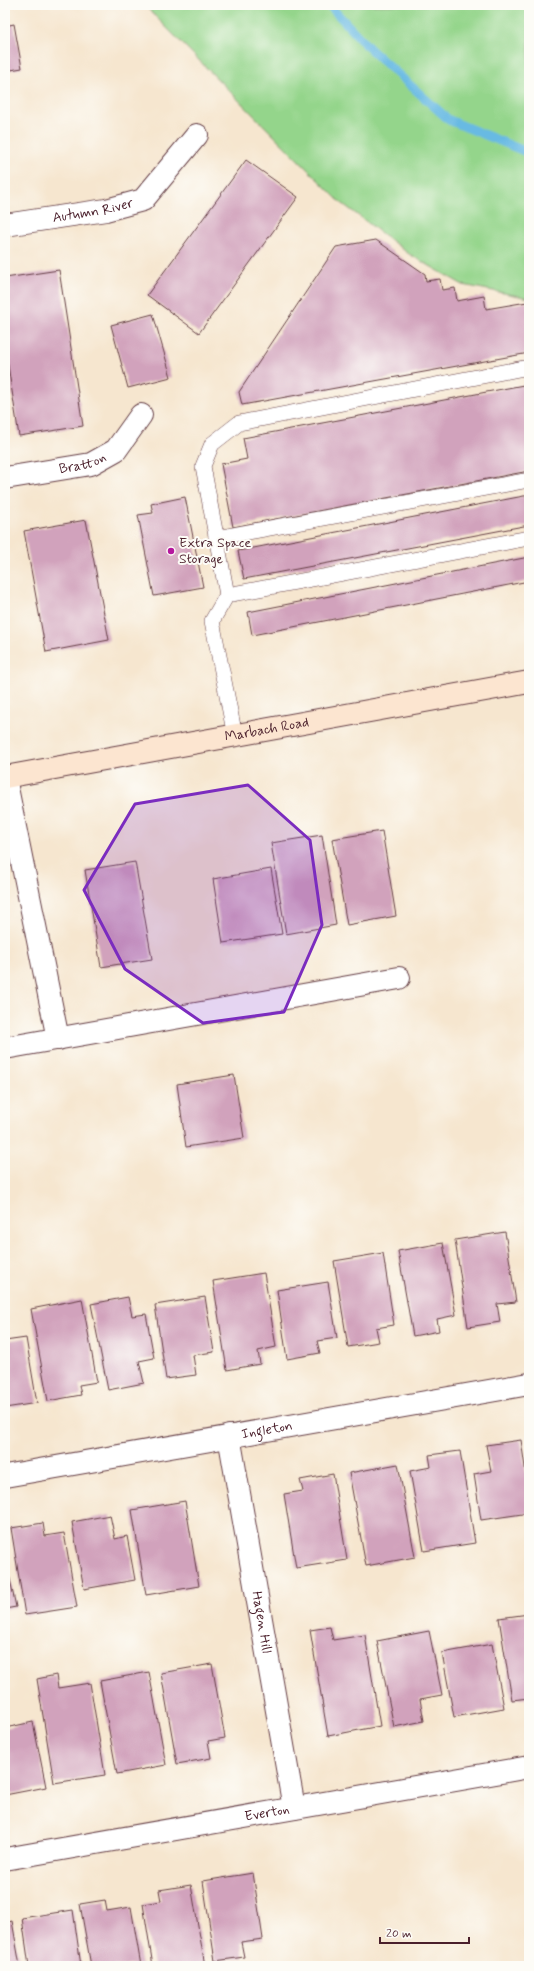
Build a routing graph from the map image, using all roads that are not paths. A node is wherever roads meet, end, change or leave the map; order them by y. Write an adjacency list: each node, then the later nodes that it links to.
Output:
1 (197, 135): 2 (street, Autumn River)
2 (5, 225)
3 (529, 367): 7 (lane)
4 (141, 415): 5 (street, Bratton)
5 (5, 478)
6 (529, 480): 7 (lane)
7 (216, 538): 9 (lane)
8 (529, 538): 9 (lane)
9 (227, 595): 11 (lane)
10 (529, 682): 11 (main road, Marbach Road)
11 (235, 736): 12 (main road, Marbach Road)
12 (5, 778): 14 (street)
13 (399, 978): 14 (street)
14 (58, 1039): 15 (street)
15 (5, 1048)
16 (529, 1384): 17 (street, Ingleton)
17 (229, 1436): 18 (street, Ingleton); 20 (street, Hagen Hill)
18 (5, 1476)
19 (529, 1767): 20 (street, Everton)
20 (294, 1808): 21 (street, Everton)
21 (5, 1859)

